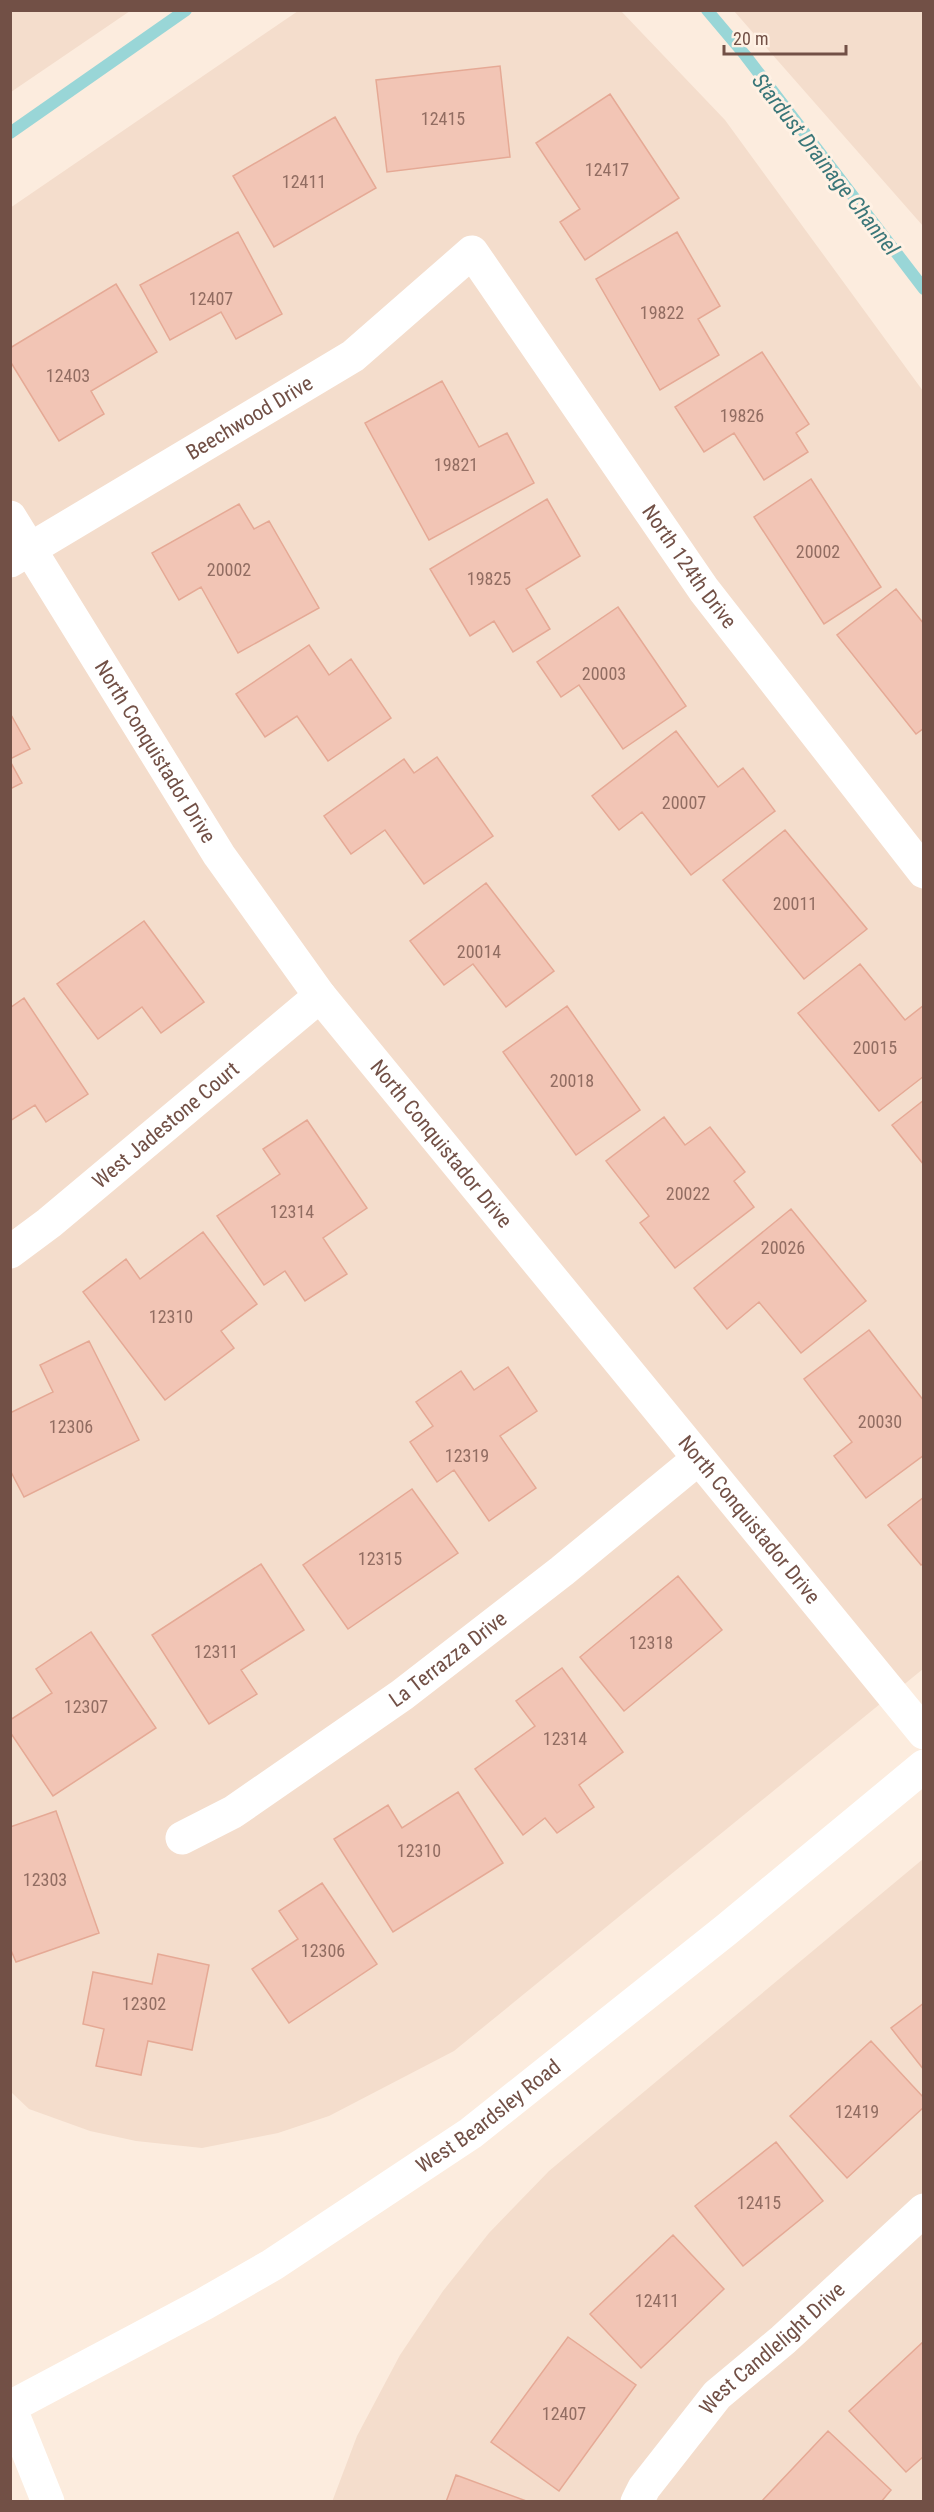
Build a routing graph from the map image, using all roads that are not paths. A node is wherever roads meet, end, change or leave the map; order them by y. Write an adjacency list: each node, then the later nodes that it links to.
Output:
1 (472, 252): 3 (street, Beechwood Drive); 4 (street, North 124th Drive)
2 (10, 517): 3 (street, North Conquistador Drive)
3 (20, 554): 5 (street, North Conquistador Drive)
4 (924, 872)
5 (320, 996): 6 (street, West Jadestone Court); 7 (street, North Conquistador Drive)
6 (10, 1252)
7 (698, 1460): 8 (street, North Conquistador Drive); 10 (street, La Terrazza Drive)
8 (924, 1733)
9 (924, 1766): 12 (street, West Beardsley Road)
10 (182, 1838)
11 (924, 2210): 14 (street, West Candlelight Drive)
12 (10, 2407): 13 (street)
13 (48, 2502)
14 (637, 2502)

